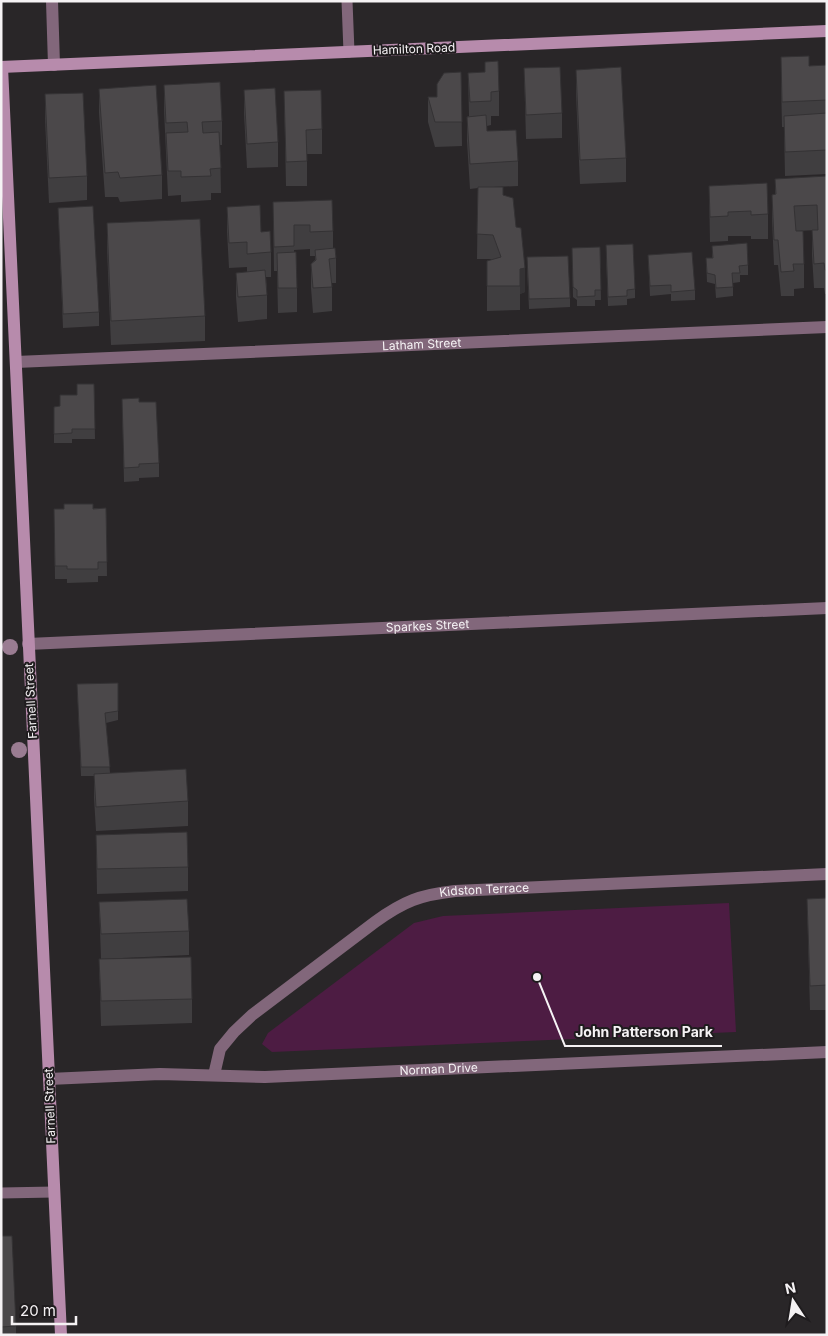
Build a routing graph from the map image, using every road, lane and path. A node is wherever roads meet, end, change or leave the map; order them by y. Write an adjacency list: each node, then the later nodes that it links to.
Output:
1 (52, 1): 5 (street)
2 (347, 1): 4 (lane)
3 (827, 31): 4 (street, Hamilton Road)
4 (349, 52): 5 (street, Hamilton Road)
5 (54, 65): 6 (street, Hamilton Road)
6 (2, 67): 8 (street, Farnell Street)
7 (827, 327): 8 (street, Latham Street)
8 (16, 362): 10 (street, Farnell Street)
9 (827, 608): 10 (street, Sparkes Street)
10 (28, 644): 14 (street, Farnell Street)
11 (827, 874): 13 (street, Kidston Terrace)
12 (827, 1052): 13 (street, Norman Drive)
13 (214, 1075): 14 (street, Norman Drive)
14 (50, 1080): 15 (street, Farnell Street)
15 (54, 1192): 16 (lane); 17 (street, Farnell Street)
16 (1, 1193)
17 (61, 1335)

